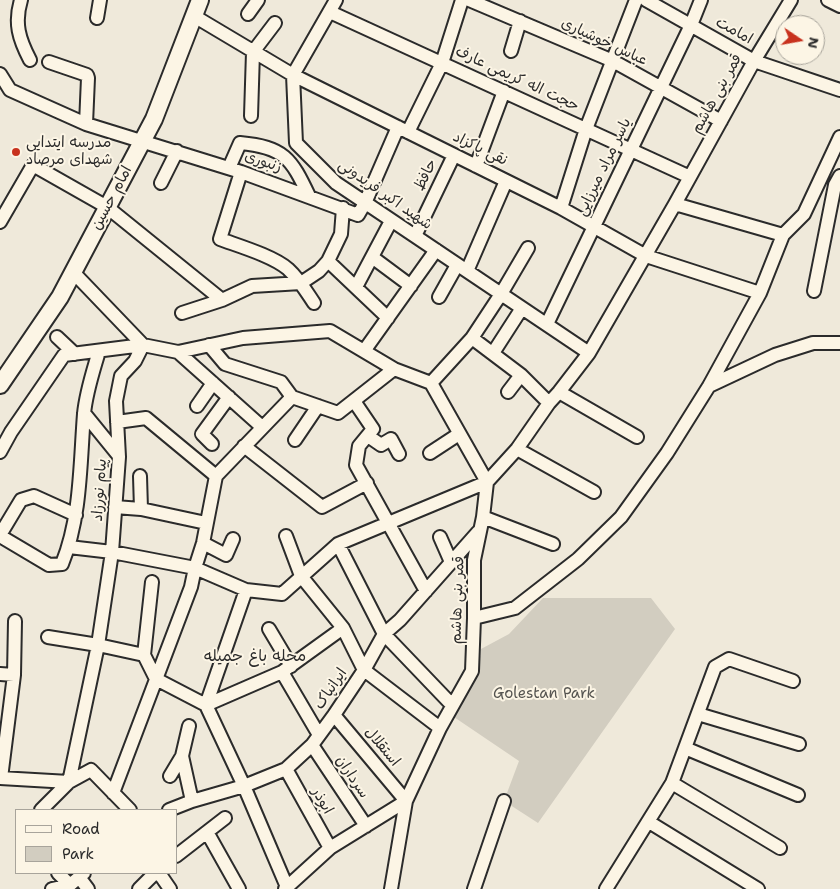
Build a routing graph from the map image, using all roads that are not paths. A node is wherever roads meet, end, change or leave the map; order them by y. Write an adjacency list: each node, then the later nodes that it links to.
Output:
1 (21, 0): 23 (street)
2 (100, 0): 17 (street)
3 (200, 0): 16 (main road, امام حسین)
4 (258, 0): 15 (street)
5 (336, 0): 14 (street)
6 (462, 0): 27 (street)
7 (470, 0): 18 (street, عباس خوشیاری)
8 (636, 0): 24 (street)
9 (646, 0): 20 (street, امامت)
10 (701, 0): 20 (street, یاسر مراد میرزایی)
11 (791, 0): 25 (street, قمر بنی هاشم)
12 (828, 0): 13 (street)
13 (840, 6)
14 (330, 12): 27 (street, حجت اله کریمی عارف); 29 (street)
15 (248, 14)
16 (194, 16): 22 (street, نقی پاکزاد); 40 (main road, امام حسین)
17 (97, 18)
18 (520, 21): 21 (street); 24 (street, عباس خوشیاری)
19 (275, 23): 22 (street)
20 (691, 26): 25 (street, امامت); 30 (street, یاسر مراد میرزایی)
21 (512, 51)
22 (253, 52): 29 (street, نقی پاکزاد); 34 (street)
23 (30, 60)
24 (613, 61): 30 (street, عباس خوشیاری); 37 (street)
25 (754, 61): 31 (street, امامت); 35 (street, قمر بنی هاشم)
26 (49, 62): 36 (street)
27 (442, 63): 32 (street, حجت اله کریمی عارف); 38 (street)
28 (0, 74): 33 (street)
29 (293, 75): 38 (street, نقی پاکزاد); 52 (street, شهید اکبر فریدونی)
30 (661, 89): 35 (street, عباس خوشیاری); 41 (street, یاسر مراد میرزایی)
31 (840, 90)
32 (504, 91): 37 (street, حجت اله کریمی عارف); 44 (street)
33 (5, 93): 36 (street, زنبوری)
34 (251, 116)
35 (721, 121): 46 (street, قمر بنی هاشم)
36 (86, 124): 40 (street, زنبوری)
37 (586, 129): 41 (street, حجت اله کریمی عارف); 56 (street)
38 (403, 130): 43 (street, نقی پاکزاد); 52 (street)
39 (840, 137): 48 (street)
40 (142, 142): 42 (street, زنبوری); 54 (main road, امام حسین)
41 (631, 150): 46 (street, حجت اله کریمی عارف); 59 (street, یاسر مراد میرزایی)
42 (177, 151): 45 (street, زنبوری); 50 (street)
43 (454, 155): 44 (street, نقی پاکزاد); 61 (street, حافظ)
44 (476, 166): 47 (street, نقی پاکزاد)
45 (235, 170): 51 (street, زنبوری); 51 (street); 69 (street)
46 (690, 177): 53 (street, قمر بنی هاشم)
47 (506, 181): 56 (street, نقی پاکزاد); 67 (street)
48 (820, 181): 49 (street); 60 (street)
49 (839, 182): 72 (street)
50 (161, 184)
51 (310, 196): 55 (street, زنبوری)
52 (365, 203): 55 (street, زنبوری); 57 (street, شهید اکبر فریدونی)
53 (675, 204): 60 (street); 64 (street, قمر بنی هاشم)
54 (107, 207): 58 (street); 68 (main road, امام حسین); 76 (street)
55 (343, 208): 66 (street)
56 (561, 208): 59 (street, نقی پاکزاد)
57 (392, 221): 61 (street, شهید اکبر فریدونی); 65 (street)
58 (0, 222)
59 (593, 226): 64 (street, نقی پاکزاد); 81 (street, یاسر مراد میرزایی)
60 (783, 234): 73 (street)
61 (415, 236): 63 (street, شهید اکبر فریدونی)
62 (528, 248): 74 (street)
63 (436, 250): 67 (street, شهید اکبر فریدونی); 70 (street)
64 (646, 256): 73 (street, نقی پاکزاد); 92 (street, قمر بنی هاشم)
65 (372, 257): 70 (street); 71 (street)
66 (328, 261): 69 (street); 71 (street)
67 (462, 268): 74 (street, شهید اکبر فریدونی); 75 (street)
68 (73, 272): 85 (street); 97 (main road, امام حسین)
69 (301, 284): 76 (street); 77 (street)
70 (411, 286): 80 (street)
71 (356, 288): 80 (street)
72 (814, 291)
73 (760, 293): 98 (street)
74 (502, 294): 78 (street, شهید اکبر فریدونی); 83 (street)
75 (440, 297)
76 (222, 300): 79 (street)
77 (314, 303)
78 (522, 308): 81 (street, شهید اکبر فریدونی); 90 (street)
79 (182, 313)
80 (388, 318): 88 (street)
81 (547, 324): 92 (street, شهید اکبر فریدونی)
82 (57, 337): 91 (street)
83 (472, 338): 90 (street); 96 (street)
84 (840, 343): 98 (street)
85 (144, 345): 87 (street); 89 (street); 108 (street, پیام نورزاد)
86 (209, 345): 88 (street); 89 (street); 102 (street)
87 (99, 351): 91 (street); 107 (street)
88 (364, 351): 93 (street)
89 (178, 352): 95 (street)
90 (493, 353): 94 (street)
91 (75, 354): 117 (street)
92 (589, 354): 100 (street, قمر بنی هاشم)
93 (394, 369): 96 (street); 103 (street)
94 (521, 375): 99 (street); 104 (street)
95 (212, 383): 101 (street); 105 (street)
96 (431, 384): 110 (street)
97 (0, 385)
98 (709, 386): 148 (street)
99 (508, 392)
100 (559, 392): 104 (street, قمر بنی هاشم); 112 (street)
101 (229, 397): 109 (street); 114 (street)
102 (292, 397): 106 (street); 109 (street)
103 (354, 401): 106 (street); 111 (street)
104 (549, 403): 116 (street, قمر بنی هاشم)
105 (197, 406)
106 (318, 406): 113 (street)
107 (84, 414): 120 (street); 128 (street)
108 (117, 422): 120 (street, پیام نورزاد); 122 (street)
109 (262, 427): 115 (street)
110 (459, 434): 118 (street); 123 (street)
111 (368, 436): 119 (street); 124 (street)
112 (637, 437)
113 (295, 440)
114 (212, 444)
115 (244, 446): 122 (street); 124 (street)
116 (517, 449): 123 (street, قمر بنی هاشم); 125 (street)
117 (0, 452)
118 (430, 453)
119 (399, 454)
120 (120, 457): 126 (street, پیام نورزاد)
121 (140, 476): 127 (street)
122 (216, 476): 131 (street)
123 (487, 482): 129 (street, قمر بنی هاشم); 130 (street)
124 (367, 483): 130 (street)
125 (594, 492)
126 (115, 508): 127 (street); 141 (street, پیام نورزاد)
127 (141, 509): 131 (street)
128 (76, 515): 133 (street); 140 (street)
129 (483, 517): 132 (street, قمر بنی هاشم); 139 (street)
130 (388, 522): 138 (street); 147 (street)
131 (206, 523): 137 (street)
132 (480, 530): 142 (street, ایرانپاک); 148 (street, قمر بنی هاشم)
133 (0, 535): 140 (street)
134 (286, 536): 144 (street)
135 (440, 536): 142 (street)
136 (233, 539): 137 (street)
137 (203, 542): 143 (street)
138 (338, 544): 144 (street); 152 (street)
139 (553, 544)
140 (69, 547): 141 (street)
141 (112, 552): 143 (street); 154 (street, پیام نورزاد)
142 (451, 562): 147 (street, ایرانپاک)
143 (195, 568): 146 (street); 160 (street)
144 (301, 576): 146 (street); 150 (street)
145 (152, 582): 155 (street)
146 (246, 590): 163 (street)
147 (426, 591): 152 (street, ایرانپاک)
148 (474, 618): 162 (street, قمر بنی هاشم)
149 (15, 621): 159 (street)
150 (343, 628): 156 (street); 157 (street)
151 (269, 630): 156 (street, سرداران)
152 (384, 634): 157 (street, ایرانپاک); 162 (street)
153 (48, 637): 154 (street)
154 (98, 645): 155 (street); 175 (street, پیام نورزاد)
155 (144, 655): 160 (street)
156 (286, 669): 163 (street); 168 (street, سرداران)
157 (364, 670): 165 (street, ایرانپاک); 167 (street)
158 (0, 674): 159 (street)
159 (14, 675): 174 (street)
160 (156, 679): 163 (street); 178 (street)
161 (793, 681): 164 (street)
162 (452, 705): 167 (street, قمر بنی هاشم)
163 (206, 706): 177 (street)
164 (698, 714): 169 (street); 170 (street)
165 (334, 715): 168 (street, ایرانپاک); 181 (street, استقلال)
166 (189, 726): 171 (street)
167 (440, 728): 181 (street, قمر بنی هاشم)
168 (315, 740): 172 (street, ایرانپاک); 188 (street, سرداران)
169 (799, 744)
170 (685, 748): 176 (street); 179 (street)
171 (182, 756): 173 (street); 180 (street)
172 (286, 769): 177 (street, ایرانپاک); 190 (street, ابوذر)
173 (170, 776)
174 (0, 778): 175 (street)
175 (69, 782): 178 (street); 183 (street)
176 (672, 783): 187 (street); 191 (street)
177 (244, 786): 180 (street, ایرانپاک); 197 (street)
178 (113, 793): 184 (street)
179 (798, 795)
180 (192, 801): 185 (street, ایرانپاک)
181 (406, 801): 188 (street); 203 (street, قمر بنی هاشم)
182 (504, 801): 204 (street)
183 (42, 809)
184 (129, 809)
185 (172, 809)
186 (225, 818): 189 (street)
187 (649, 822): 205 (street); 206 (street)
188 (366, 826): 190 (street)
189 (207, 832): 192 (street); 202 (street)
190 (330, 848): 197 (street)
191 (780, 848)
192 (178, 853)
193 (60, 874): 196 (street)
194 (154, 874): 200 (street)
195 (160, 874): 201 (street)
196 (74, 881): 198 (street); 199 (street)
197 (286, 888)
198 (52, 889)
199 (88, 889)
200 (139, 889)
201 (170, 889)
202 (239, 889)
203 (390, 889)
204 (474, 889)
205 (606, 889)
206 (758, 889)

